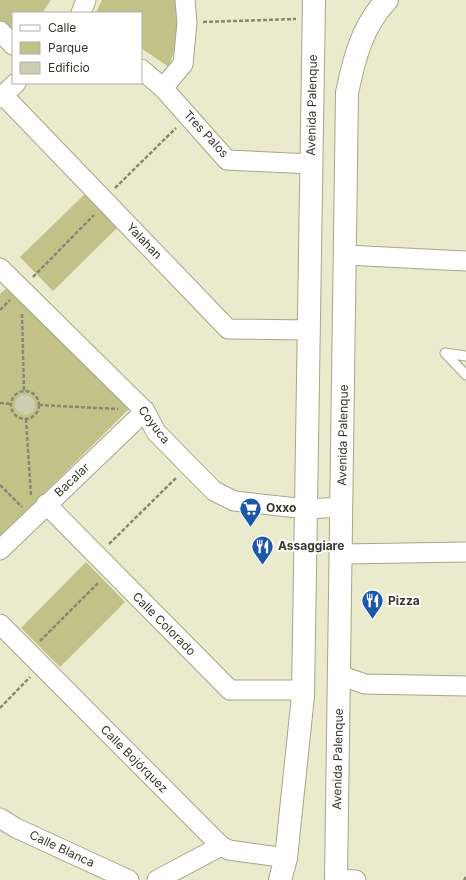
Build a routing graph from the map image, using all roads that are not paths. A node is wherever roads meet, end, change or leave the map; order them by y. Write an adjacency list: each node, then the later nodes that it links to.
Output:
1 (86, 0): 5 (street)
2 (185, 0): 9 (street)
3 (387, 0): 12 (street, Avenida Palenque)
4 (314, 9): 11 (street, Avenida Palenque)
5 (81, 12)
6 (0, 30): 7 (street)
7 (12, 44)
8 (142, 70): 9 (street, Tres Palos)
9 (164, 88): 11 (street, Tres Palos)
10 (6, 92): 15 (street, Yalahan)
11 (310, 164): 15 (street, Avenida Palenque)
12 (345, 255): 13 (street); 20 (street, Avenida Palenque)
13 (466, 261)
14 (0, 268): 18 (street, Coyuca)
15 (309, 330): 21 (street, Avenida Palenque)
16 (466, 356): 17 (lane)
17 (466, 375)
18 (145, 411): 19 (street, Bacalar); 21 (street, Coyuca)
19 (46, 504): 22 (street, Bacalar); 28 (street, Calle Colorado)
20 (342, 507): 21 (street, Coyuca); 24 (street, Avenida Palenque)
21 (307, 509): 28 (street, Avenida Palenque)
22 (0, 550)
23 (466, 552): 24 (street)
24 (342, 554): 26 (street, Avenida Palenque)
25 (0, 624): 31 (street, Calle Bojórquez)
26 (339, 675): 27 (street); 36 (street, Avenida Palenque)
27 (466, 686)
28 (303, 696): 32 (street, Avenida Palenque)
29 (0, 811): 30 (street, Calle Blanca)
30 (8, 823): 33 (street, Calle Blanca)
31 (221, 846): 32 (street, Calle Bojórquez); 34 (street)
32 (286, 858): 35 (street, Avenida Palenque)
33 (129, 880)
34 (157, 880)
35 (280, 880)
36 (342, 880)

